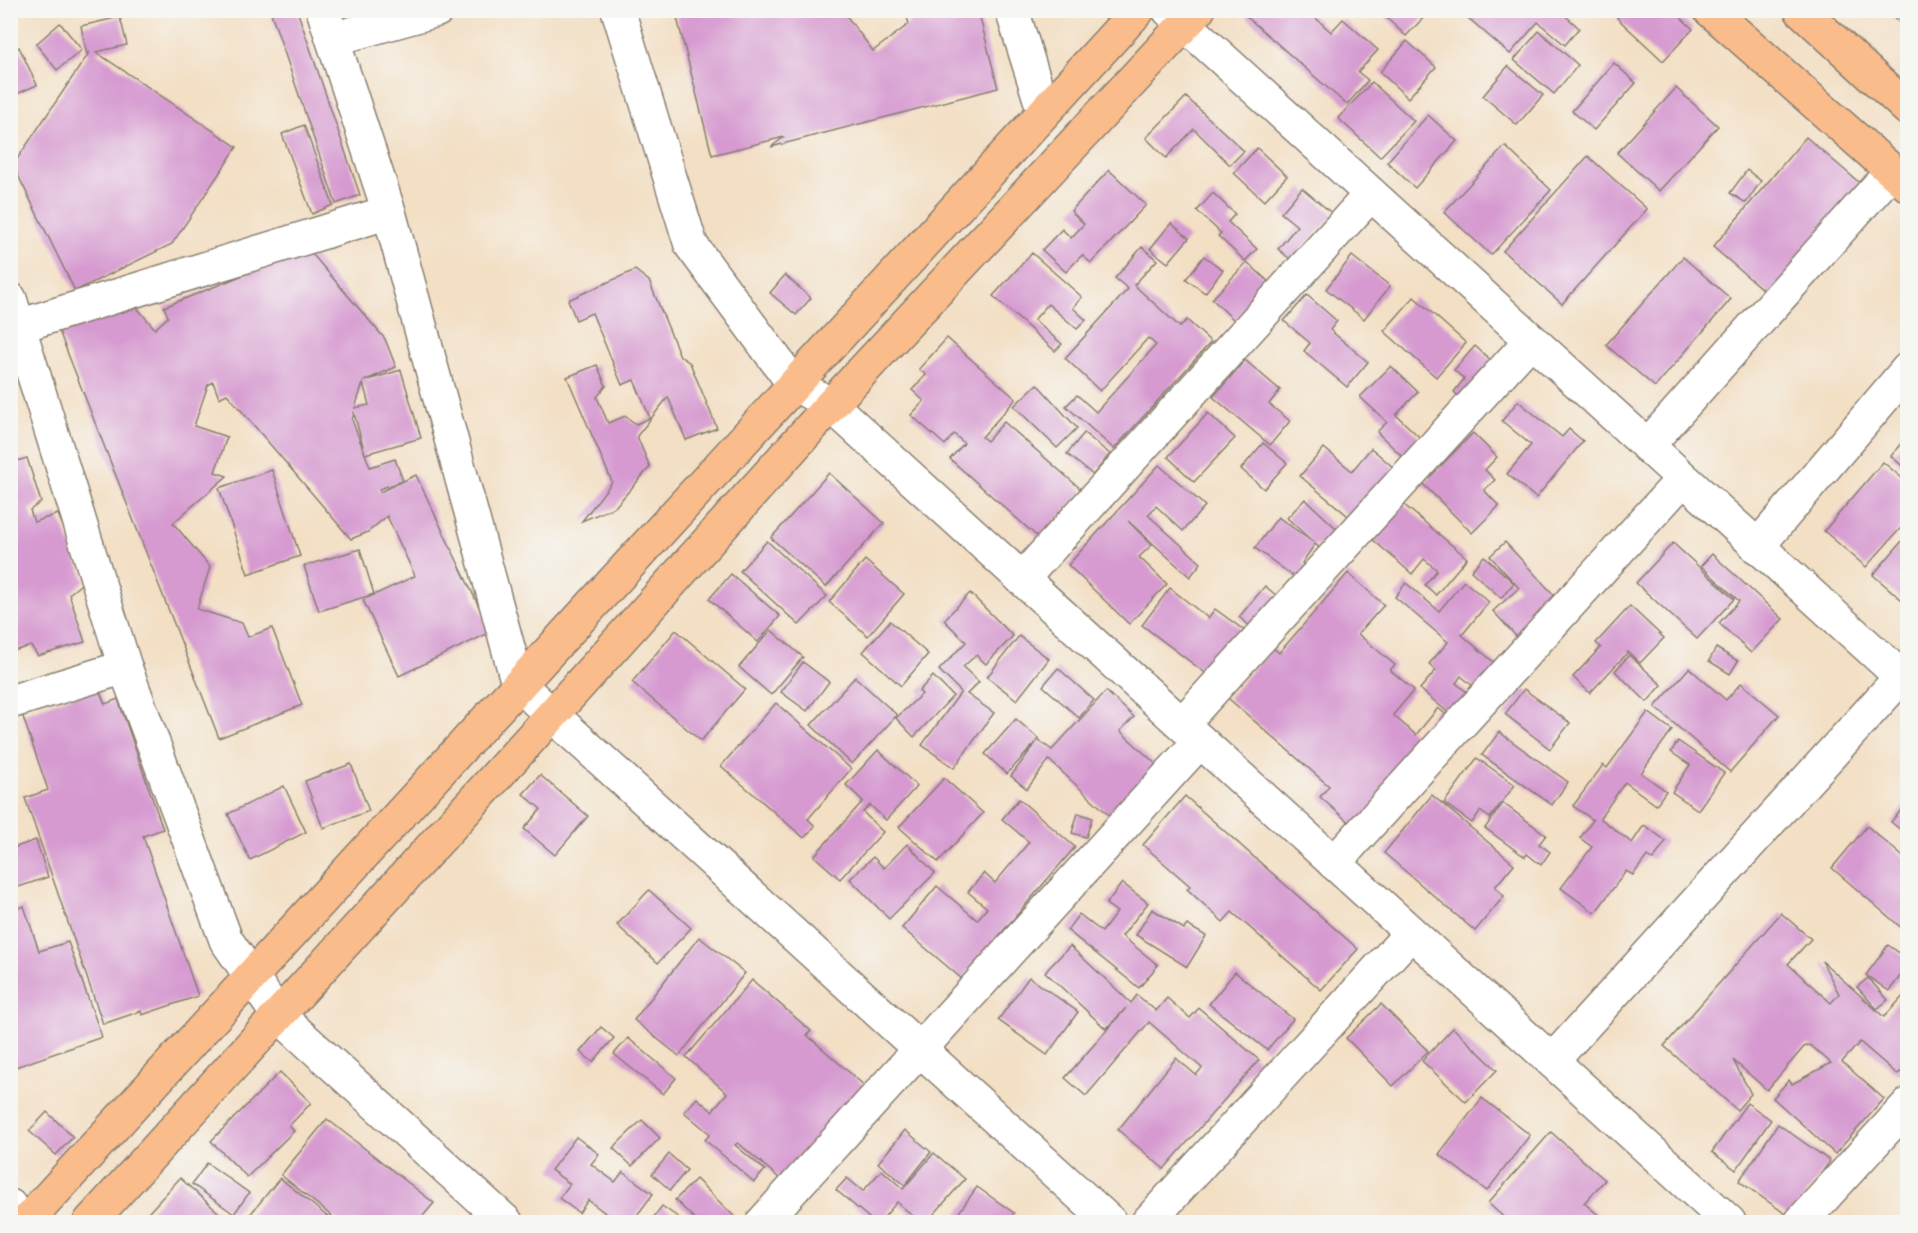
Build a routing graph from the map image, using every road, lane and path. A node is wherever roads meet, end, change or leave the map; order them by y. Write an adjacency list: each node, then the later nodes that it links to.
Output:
1 (437, 10): 8 (street)
2 (618, 10): 17 (street)
3 (1012, 10): 10 (street)
4 (1138, 10): 10 (main road)
5 (1710, 10): 11 (main road)
6 (1801, 10): 9 (main road)
7 (1184, 15): 12 (street); 18 (main road)
8 (328, 25): 13 (street)
9 (1908, 109)
10 (1044, 112): 17 (main road)
11 (1900, 178): 19 (street)
12 (1371, 194): 15 (street); 22 (street)
13 (389, 212): 14 (street); 25 (street)
14 (15, 313): 23 (street)
15 (1531, 340): 19 (street); 28 (street)
16 (1908, 369): 21 (street)
17 (794, 383): 18 (street); 25 (main road)
18 (831, 405): 22 (street); 27 (main road)
19 (1647, 446): 20 (street)
20 (1683, 479): 21 (street); 29 (street)
21 (1757, 546): 24 (street)
22 (1022, 579): 28 (street)
23 (125, 668): 26 (street); 31 (street)
24 (1904, 680): 34 (street)
25 (518, 684): 27 (street); 31 (main road)
26 (10, 702)
27 (552, 715): 32 (main road); 33 (street)
28 (1191, 733): 29 (street); 33 (street)
29 (1334, 863): 30 (street)
30 (1411, 933): 34 (street); 43 (street)
31 (250, 978): 32 (street); 39 (main road)
32 (278, 1015): 37 (street); 40 (main road)
33 (920, 1050): 41 (street); 42 (street)
34 (1552, 1061): 44 (street)
35 (1908, 1105): 45 (street)
36 (10, 1206): 38 (street)
37 (500, 1220)
38 (16, 1222)
39 (26, 1222)
40 (90, 1222)
41 (763, 1222)
42 (1110, 1222)
43 (1148, 1222)
44 (1729, 1222)
45 (1801, 1222)

